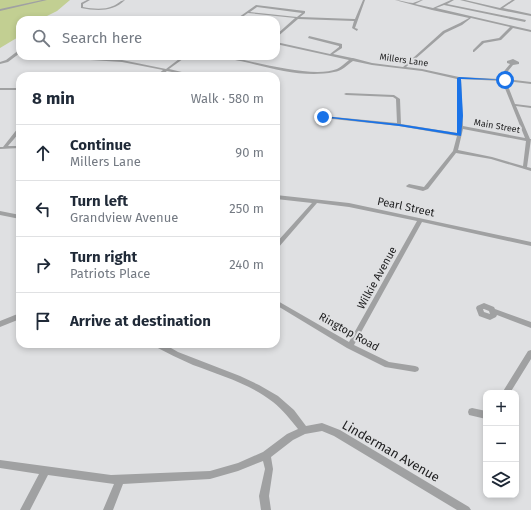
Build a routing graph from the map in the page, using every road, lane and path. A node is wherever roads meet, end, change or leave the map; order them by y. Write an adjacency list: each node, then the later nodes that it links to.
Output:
1 (46, 0): 16 (street)
2 (88, 0): 3 (street)
3 (124, 0)
4 (364, 0): 23 (street)
5 (396, 0): 11 (street)
6 (422, 0): 11 (street)
7 (453, 0): 12 (street)
8 (462, 0): 13 (street)
9 (485, 0): 13 (street)
10 (514, 0): 14 (street)
11 (412, 4): 15 (street)
12 (445, 4): 15 (street); 18 (street)
13 (479, 4): 14 (street)
14 (500, 8): 18 (street); 20 (street)
15 (432, 9): 22 (street)
16 (0, 10)
17 (247, 12): 19 (street); 21 (street); 21 (street)
18 (490, 14): 24 (street); 25 (street)
19 (242, 16)
20 (531, 16): 25 (street)
21 (298, 18): 23 (street); 29 (street)
22 (470, 18): 24 (street); 42 (street)
23 (355, 20): 27 (street)
24 (479, 20): 26 (street)
25 (525, 21): 26 (street)
26 (513, 27): 28 (street); 32 (street)
27 (357, 30)
28 (531, 31)
29 (280, 34)
30 (309, 37): 34 (street)
31 (280, 45): 34 (street, Millers Lane)
32 (474, 51)
33 (16, 54): 40 (street)
34 (331, 54): 35 (street, Millers Lane)
35 (353, 59): 39 (street); 42 (street, Millers Lane)
36 (106, 60): 43 (street)
37 (180, 60): 43 (street)
38 (243, 60): 39 (street)
39 (249, 61)
40 (0, 64)
41 (512, 64): 47 (street)
42 (403, 68): 46 (street, Millers Lane)
43 (166, 70): 44 (street); 45 (street)
44 (163, 72)
45 (177, 72)
46 (459, 78): 47 (street, Millers Lane); 56 (street)
47 (505, 80): 48 (street, Millers Lane); 52 (street)
48 (531, 83)
49 (0, 89): 50 (street)
50 (16, 89)
51 (346, 94): 55 (street)
52 (515, 106): 53 (street); 59 (street)
53 (531, 107)
54 (323, 117): 55 (street)
55 (399, 125): 58 (street)
56 (461, 128): 58 (street); 59 (street, Main Street)
57 (16, 133): 61 (street)
58 (459, 135): 62 (street)
59 (530, 140): 63 (street)
60 (16, 147): 61 (street)
61 (2, 148)
62 (455, 151): 63 (street); 65 (street)
63 (526, 168): 64 (street)
64 (531, 170)
65 (409, 186)
66 (280, 197): 67 (street, Pearl Street)
67 (316, 201): 70 (street, Pearl Street); 71 (street)
68 (0, 213): 69 (street)
69 (16, 216)
70 (421, 220): 72 (street, Pearl Street); 78 (street, Wilkie Avenue)
71 (280, 242)
72 (531, 244)
73 (280, 304): 78 (street, Ringtop Road)
74 (494, 311): 77 (street)
75 (16, 318): 76 (street)
76 (0, 324)
77 (531, 325)
78 (350, 346): 81 (street, Ringtop Road)
79 (165, 348): 85 (street)
80 (531, 353): 82 (street)
81 (414, 369)
82 (508, 390)
83 (472, 412): 84 (street)
84 (483, 414)
85 (304, 430): 86 (street, Linderman Avenue); 93 (street, Linderman Avenue)
86 (266, 455): 89 (street, Linderman Avenue); 92 (street)
87 (0, 464): 88 (street, Linderman Avenue)
88 (46, 471): 89 (street, Linderman Avenue); 90 (street)
89 (120, 480): 91 (street)
90 (25, 510)
91 (108, 510)
92 (266, 510)
93 (466, 510)

